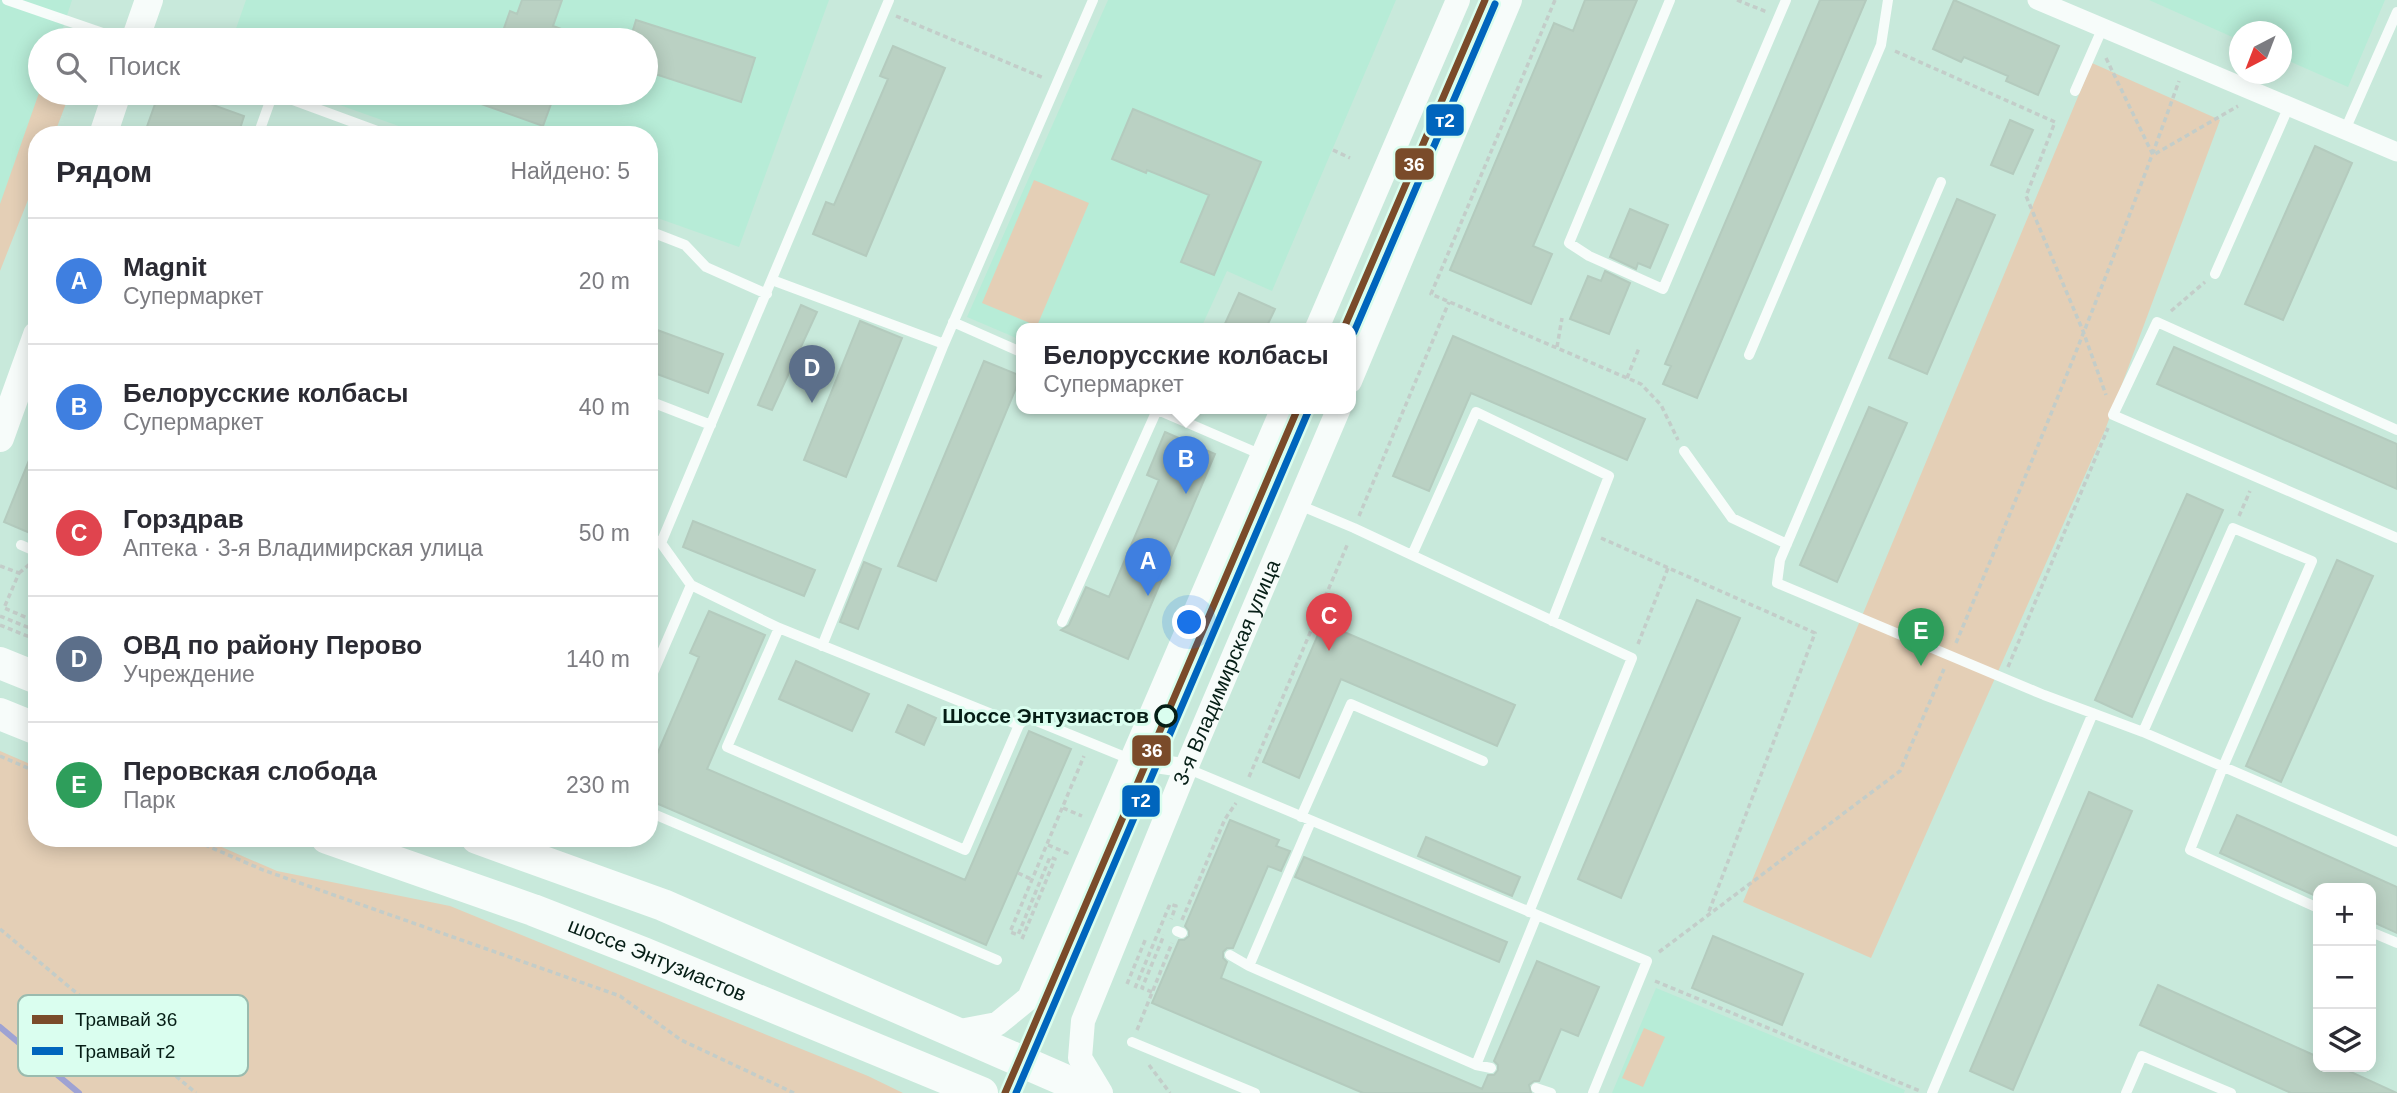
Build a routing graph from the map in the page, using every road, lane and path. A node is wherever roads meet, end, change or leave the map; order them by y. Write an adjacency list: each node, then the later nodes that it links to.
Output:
1 (7, 0): 16 (lane)
2 (149, 0): 17 (main road)
3 (889, 0): 13 (lane)
4 (1093, 0): 21 (lane)
5 (1458, 0): 44 (street)
6 (1510, 0): 52 (street)
7 (1555, 0): 47 (path)
8 (1670, 0): 15 (lane)
9 (1737, 0): 15 (path)
10 (1786, 0): 15 (lane)
11 (1888, 0): 19 (lane)
12 (2037, 0): 18 (street)
13 (884, 11): 21 (path); 39 (lane)
14 (2397, 12): 31 (lane)
15 (1779, 16)
16 (88, 28)
17 (139, 28)
18 (2100, 34): 22 (lane); 27 (street); 34 (path)
19 (1881, 45): 45 (path); 50 (lane)
20 (2180, 76): 34 (path)
21 (1057, 83): 42 (lane)
22 (2075, 91)
23 (2243, 103): 34 (path)
24 (113, 105): 28 (main road)
25 (269, 105): 29 (lane)
26 (307, 105): 30 (lane)
27 (2289, 106): 31 (street); 38 (lane)
28 (106, 126)
29 (261, 126)
30 (364, 126)
31 (2345, 130): 33 (street)
32 (1333, 150): 35 (path)
33 (2397, 152)
34 (2152, 155): 45 (path)
35 (1350, 158)
36 (1941, 182): 72 (lane)
37 (658, 234): 40 (lane)
38 (2215, 274): 43 (path)
39 (772, 280): 40 (lane); 46 (lane)
40 (767, 293): 60 (lane)
41 (1562, 318): 47 (path)
42 (953, 322): 46 (lane); 49 (lane)
43 (2157, 322): 59 (lane); 61 (lane)
44 (1319, 323)
45 (2083, 331): 59 (path); 88 (path)
46 (944, 344): 87 (lane)
47 (1557, 348): 53 (path)
48 (1639, 348): 53 (path)
49 (1016, 350)
50 (1749, 355)
51 (28, 367): 62 (main road)
52 (1356, 367)
53 (1626, 378): 63 (path)
54 (658, 404): 60 (lane)
55 (1153, 414): 82 (lane)
56 (1166, 414): 64 (lane)
57 (1280, 414): 64 (street)
58 (1336, 414): 66 (street, 3-я Владимирская улица)
59 (2113, 415): 65 (lane); 93 (path)
60 (711, 425): 71 (lane)
61 (2397, 430)
62 (0, 438)
63 (1684, 452): 72 (lane)
64 (1263, 456): 101 (street)
65 (2256, 477): 67 (path); 69 (lane)
66 (1298, 504): 75 (lane); 105 (street, 3-я Владимирская улица)
67 (2233, 528): 98 (lane); 103 (lane)
68 (1587, 532): 75 (lane); 77 (path); 81 (lane)
69 (2397, 538)
70 (658, 542): 71 (lane)
71 (661, 543): 78 (lane)
72 (1787, 544): 88 (lane)
73 (21, 545): 74 (lane)
74 (28, 548)
75 (1412, 555): 81 (lane)
76 (0, 566): 80 (path)
77 (1668, 568): 89 (path); 122 (path)
78 (691, 585): 85 (lane); 90 (lane)
79 (0, 616): 84 (path)
80 (28, 618)
81 (1552, 621): 89 (lane)
82 (1062, 622)
83 (0, 625): 86 (path)
84 (28, 627)
85 (779, 628): 87 (lane); 97 (lane)
86 (28, 636)
87 (822, 646): 97 (lane)
88 (1950, 656): 93 (lane); 122 (path)
89 (1632, 659): 121 (lane)
90 (658, 661)
91 (0, 663): 92 (main road)
92 (28, 674)
93 (2003, 678): 94 (lane)
94 (2093, 713): 98 (lane); 143 (lane)
95 (0, 714): 96 (main road)
96 (28, 725)
97 (1020, 725): 101 (lane)
98 (2143, 732): 103 (lane)
99 (1086, 752): 108 (path)
100 (0, 756): 104 (path)
101 (1132, 760): 105 (street); 137 (street)
102 (1483, 761): 111 (lane)
103 (2223, 767): 112 (lane); 120 (lane)
104 (28, 768)
105 (1186, 768): 107 (lane); 148 (street, 3-я Владимирская улица)
106 (1250, 776): 107 (path)
107 (1243, 792): 111 (lane); 135 (path)
108 (1063, 808): 110 (path); 113 (path)
109 (658, 816): 129 (lane)
110 (1082, 816)
111 (1306, 819): 121 (lane); 131 (lane)
112 (2397, 842)
113 (1048, 845): 117 (path); 119 (path)
114 (210, 847): 145 (path)
115 (353, 847): 146 (main road, шоссе Энтузиастов)
116 (503, 847): 137 (main road)
117 (1062, 864)
118 (1018, 873): 119 (path)
119 (1033, 880): 126 (path)
120 (2313, 906)
121 (1533, 913): 130 (lane); 139 (lane)
122 (1707, 916): 130 (path)
123 (0, 929): 136 (path)
124 (2376, 934): 127 (lane)
125 (1146, 938): 133 (path)
126 (1022, 939)
127 (2397, 943)
128 (1230, 955): 131 (lane)
129 (997, 960)
130 (1647, 961): 132 (lane)
131 (1249, 966): 139 (lane)
132 (1641, 976): 143 (path); 151 (lane)
133 (1127, 984)
134 (1136, 988): 135 (path)
135 (1152, 992): 138 (path)
136 (78, 995)
137 (955, 1032): 147 (main road)
138 (1132, 1042): 149 (lane)
139 (1476, 1065): 140 (lane)
140 (1491, 1068)
141 (175, 1076): 144 (path)
142 (1536, 1088): 150 (lane)
143 (1933, 1092)
144 (195, 1093)
145 (794, 1093)
146 (982, 1093)
147 (1094, 1093)
148 (1101, 1093)
149 (1255, 1093)
150 (1551, 1093)
151 (1594, 1093)
152 (2126, 1093): 153 (lane)
153 (2231, 1093)

